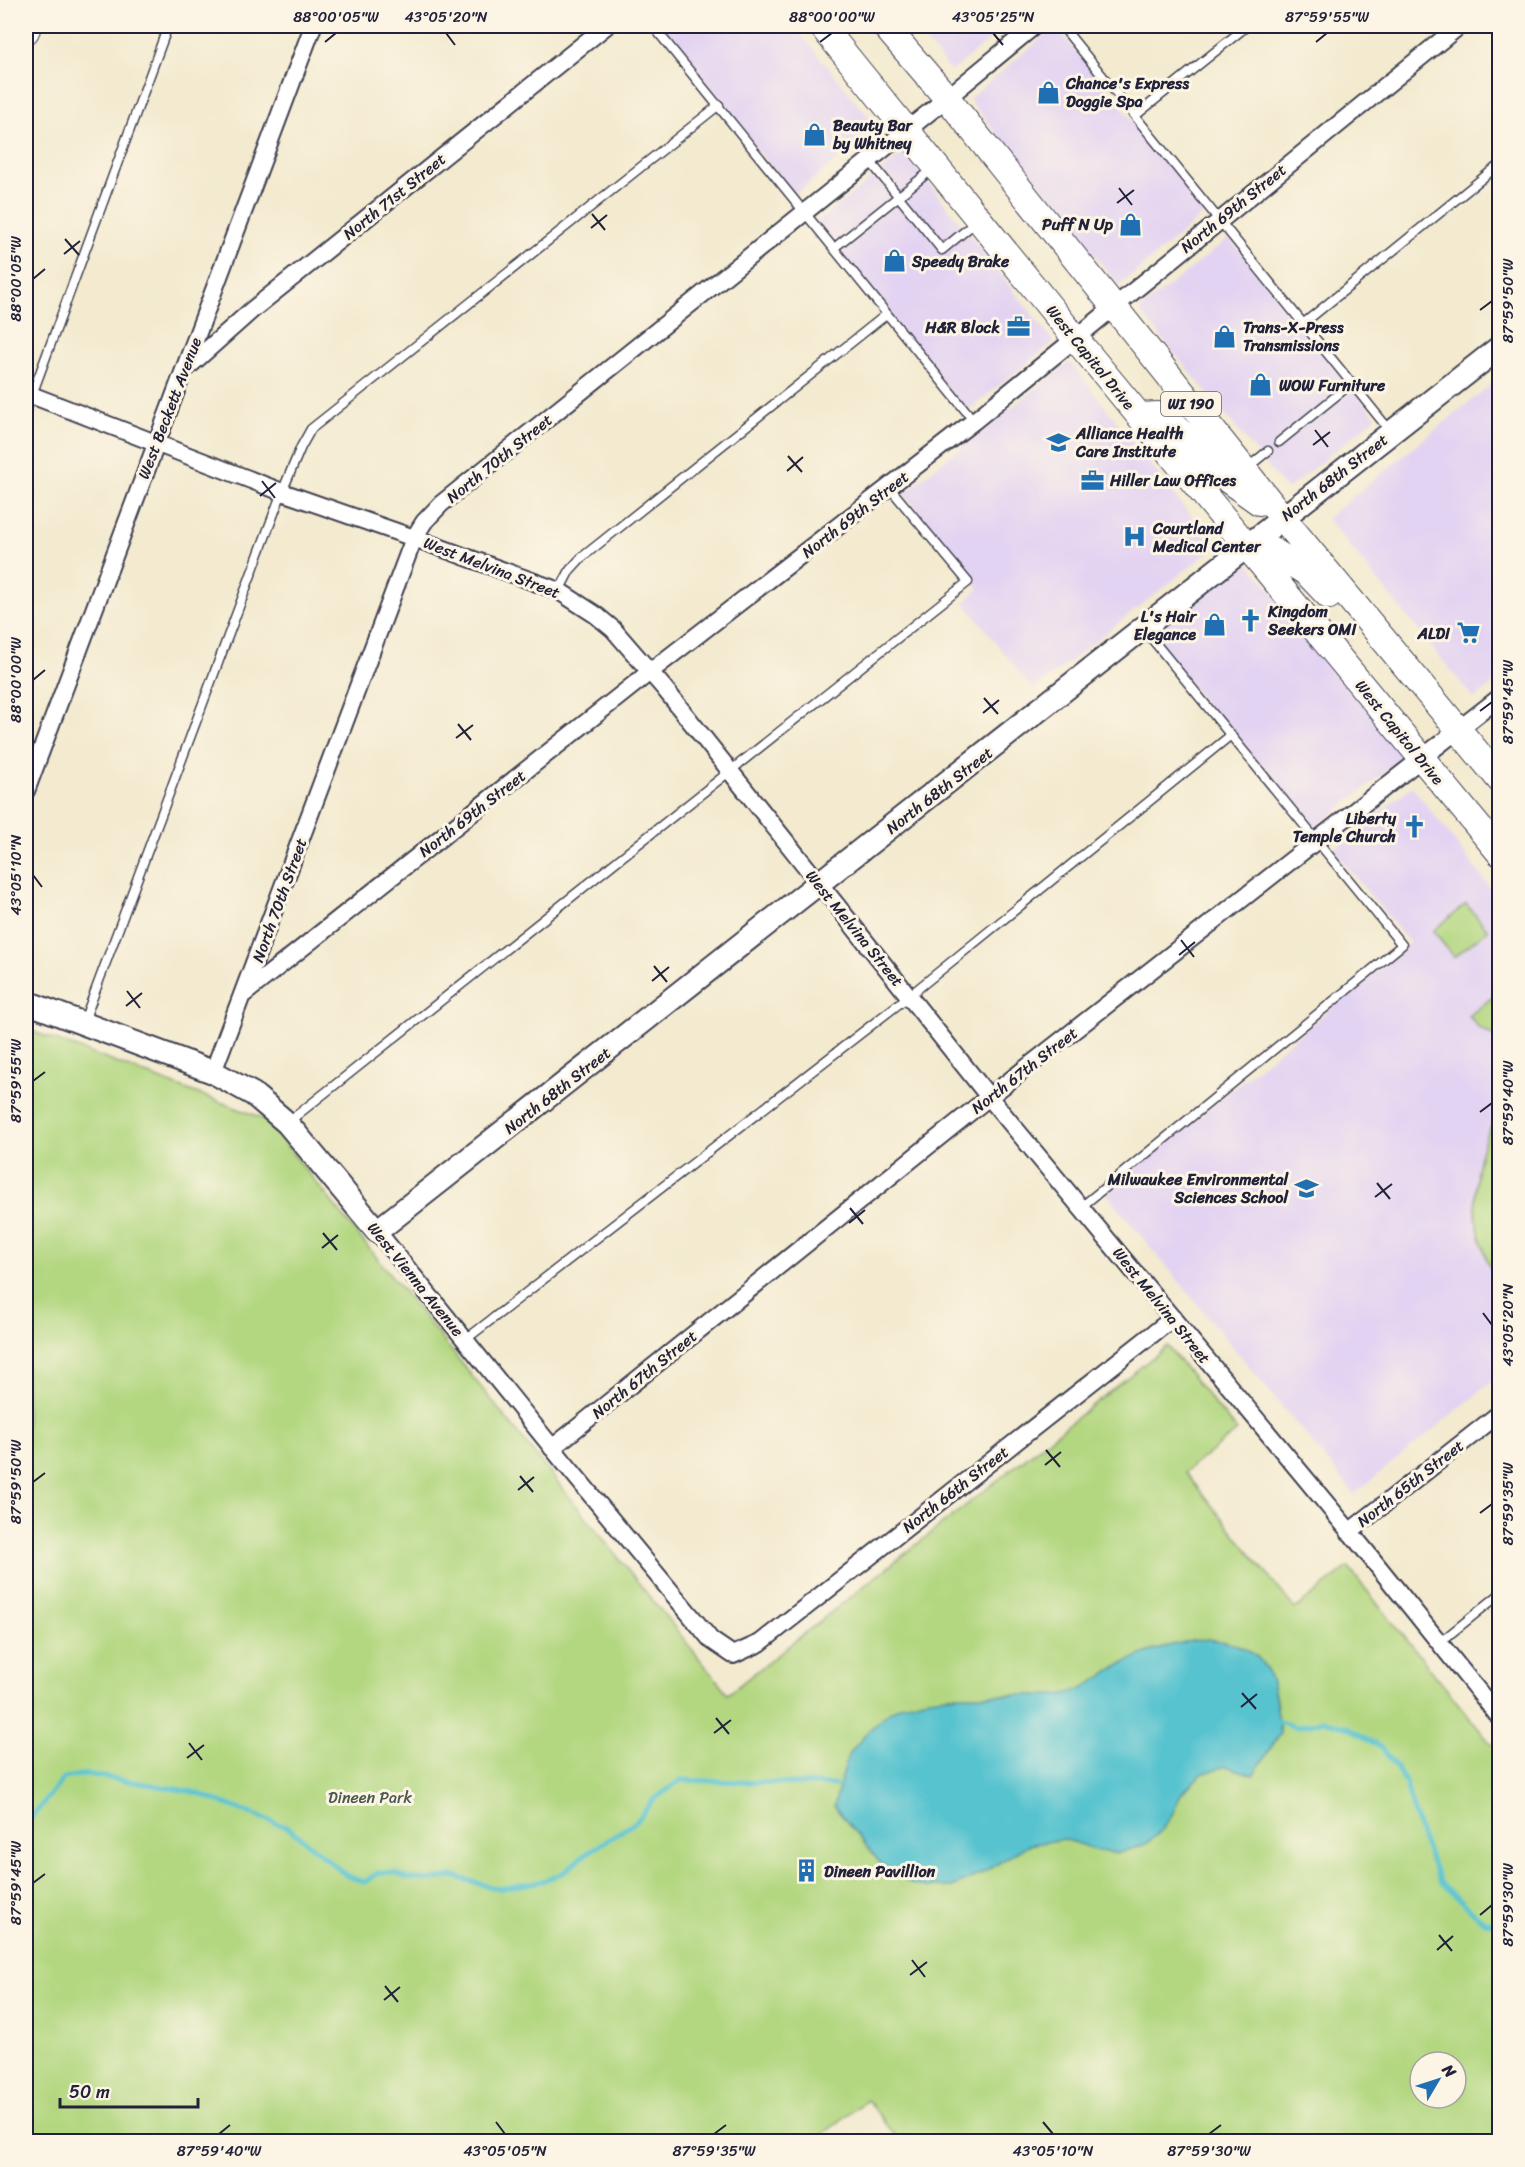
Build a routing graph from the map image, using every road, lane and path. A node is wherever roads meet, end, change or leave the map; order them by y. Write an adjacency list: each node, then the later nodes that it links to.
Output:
1 (28, 26): 12 (main road)
2 (168, 26): 32 (lane)
3 (313, 26): 30 (street, West Beckett Avenue)
4 (606, 26): 30 (street, North 71st Street)
5 (653, 26): 14 (lane)
6 (822, 26): 16 (main road, West Capitol Drive / WI 190)
7 (885, 26): 13 (main road, WI 190)
8 (1034, 26): 13 (street, North 70th Street)
9 (1062, 26): 15 (lane)
10 (1247, 26): 15 (lane)
11 (1459, 26): 23 (street, North 69th Street)
12 (26, 31)
13 (947, 98): 16 (street, North 70th Street); 25 (main road, WI 190)
14 (718, 105): 21 (lane); 41 (lane)
15 (1135, 116): 23 (lane)
16 (908, 129): 17 (street, North 70th Street); 19 (main road, West Capitol Drive / WI 190)
17 (869, 160): 20 (lane); 21 (street, North 70th Street)
18 (1500, 164): 27 (lane)
19 (937, 166): 20 (lane); 22 (main road, West Capitol Drive / WI 190)
20 (898, 197): 22 (lane); 24 (lane)
21 (805, 212): 24 (lane); 43 (street, North 70th Street)
22 (980, 219): 28 (main road, West Capitol Drive / WI 190)
23 (1219, 219): 25 (street, North 69th Street); 27 (lane)
24 (834, 248): 26 (lane)
25 (1113, 306): 28 (street, North 69th Street); 39 (main road, WI 190)
26 (887, 314): 34 (lane); 45 (lane)
27 (1304, 324): 31 (lane)
28 (1075, 338): 33 (main road, West Capitol Drive / WI 190); 34 (street, North 69th Street)
29 (1500, 347): 35 (street, North 68th Street)
30 (185, 370): 36 (street, West Beckett Avenue)
31 (1352, 384): 35 (lane); 37 (lane)
32 (27, 400): 36 (street, West Melvina Street)
33 (1140, 416): 42 (main road); 44 (main road, West Capitol Drive / WI 190)
34 (974, 421): 40 (street, North 69th Street)
35 (1392, 432): 42 (street, North 68th Street)
36 (155, 442): 41 (street, West Melvina Street); 55 (street, West Beckett Avenue)
37 (1279, 442)
38 (1268, 451): 39 (lane)
39 (1244, 470): 42 (main road, WI 190)
40 (889, 487): 48 (street, North 69th Street); 53 (lane)
41 (282, 492): 43 (street, West Melvina Street); 62 (lane)
42 (1282, 517): 44 (street, North 68th Street); 46 (main road, WI 190)
43 (414, 538): 45 (street, West Melvina Street); 59 (street, North 70th Street)
44 (1247, 546): 46 (main road); 47 (street, North 68th Street); 52 (main road, West Capitol Drive / WI 190)
45 (559, 591): 48 (street, West Melvina Street)
46 (1368, 620): 50 (main road, WI 190)
47 (1143, 628): 51 (lane); 58 (street, North 68th Street)
48 (651, 671): 53 (street, West Melvina Street); 59 (street, North 69th Street)
49 (1500, 697): 50 (street, North 67th Street)
50 (1459, 729): 52 (street, North 67th Street); 54 (main road, WI 190)
51 (1231, 735): 56 (lane); 60 (lane)
52 (1422, 759): 56 (street, North 67th Street); 57 (main road, West Capitol Drive / WI 190)
53 (729, 770): 58 (street, West Melvina Street); 65 (lane)
54 (1500, 780)
55 (26, 791)
56 (1317, 841): 64 (street, North 67th Street); 66 (lane)
57 (1500, 854)
58 (820, 884): 60 (street, West Melvina Street); 67 (street, North 68th Street)
59 (244, 994): 63 (street, North 70th Street)
60 (909, 996): 64 (street, West Melvina Street); 69 (lane)
61 (26, 1002): 62 (street, West Vienna Avenue)
62 (83, 1024): 63 (street, West Vienna Avenue)
63 (213, 1072): 65 (street, West Vienna Avenue)
64 (989, 1097): 66 (street, West Melvina Street); 71 (street, North 67th Street)
65 (287, 1123): 67 (street, West Vienna Avenue)
66 (1081, 1207): 68 (street, West Melvina Street)
67 (377, 1231): 69 (street, West Vienna Avenue)
68 (1173, 1318): 72 (street, West Melvina Street); 75 (street, North 66th Street)
69 (465, 1340): 71 (street, West Vienna Avenue)
70 (1500, 1413): 72 (street, North 65th Street)
71 (552, 1448): 75 (street, West Vienna Avenue)
72 (1350, 1532): 74 (street, West Melvina Street)
73 (1500, 1594): 74 (lane)
74 (1439, 1643): 76 (street, West Melvina Street)
75 (733, 1655)
76 (1500, 1719)

